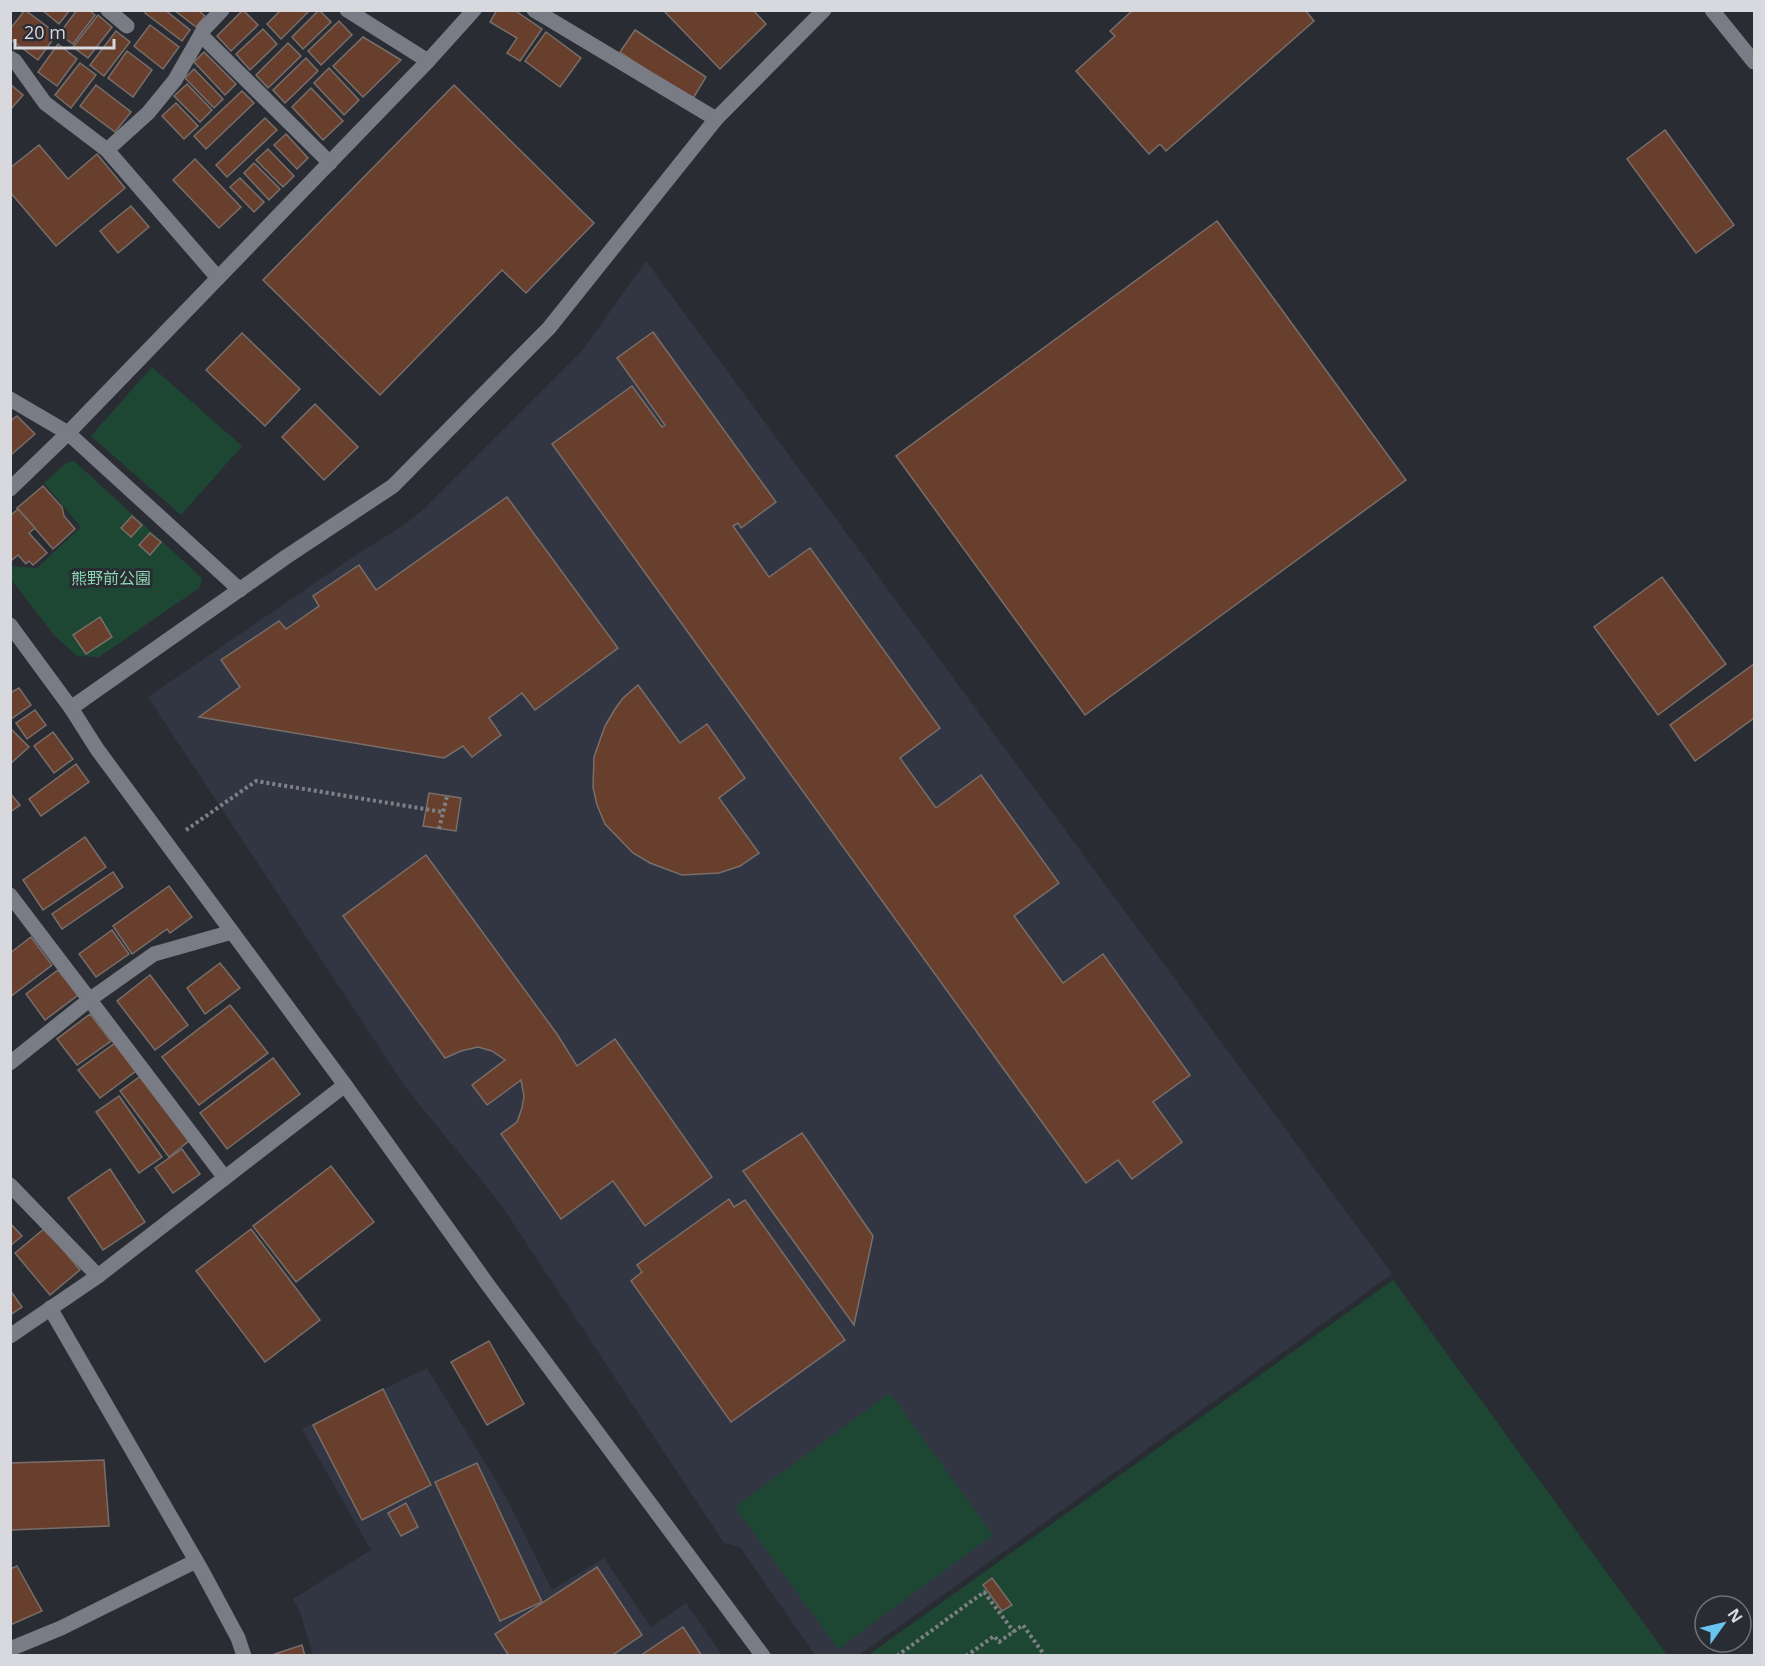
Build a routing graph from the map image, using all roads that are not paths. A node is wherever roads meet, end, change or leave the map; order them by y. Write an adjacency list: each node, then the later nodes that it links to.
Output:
1 (108, 10): 8 (street)
2 (222, 10): 9 (street)
3 (347, 10): 11 (street)
4 (474, 10): 11 (street)
5 (534, 10): 13 (street)
6 (824, 10): 13 (street)
7 (1712, 10): 12 (street)
8 (127, 26)
9 (201, 35): 14 (street); 15 (street)
10 (10, 58): 14 (street)
11 (428, 61): 15 (street)
12 (1755, 62)
13 (716, 119): 20 (street)
14 (107, 150): 16 (street)
15 (330, 162): 16 (street)
16 (218, 278): 18 (street)
17 (10, 399): 18 (street)
18 (68, 433): 19 (street); 20 (street)
19 (10, 489)
20 (240, 590): 22 (street)
21 (10, 625): 22 (street)
22 (71, 708): 24 (street)
23 (10, 895): 25 (street)
24 (232, 932): 25 (street); 27 (street)
25 (89, 1000): 26 (street); 28 (street)
26 (10, 1063)
27 (345, 1085): 28 (street); 36 (street)
28 (225, 1178): 30 (street)
29 (10, 1185): 30 (street)
30 (98, 1276): 31 (street)
31 (50, 1308): 32 (street); 33 (street)
32 (10, 1336)
33 (196, 1561): 34 (street); 35 (street)
34 (10, 1649)
35 (244, 1656)
36 (763, 1656)

